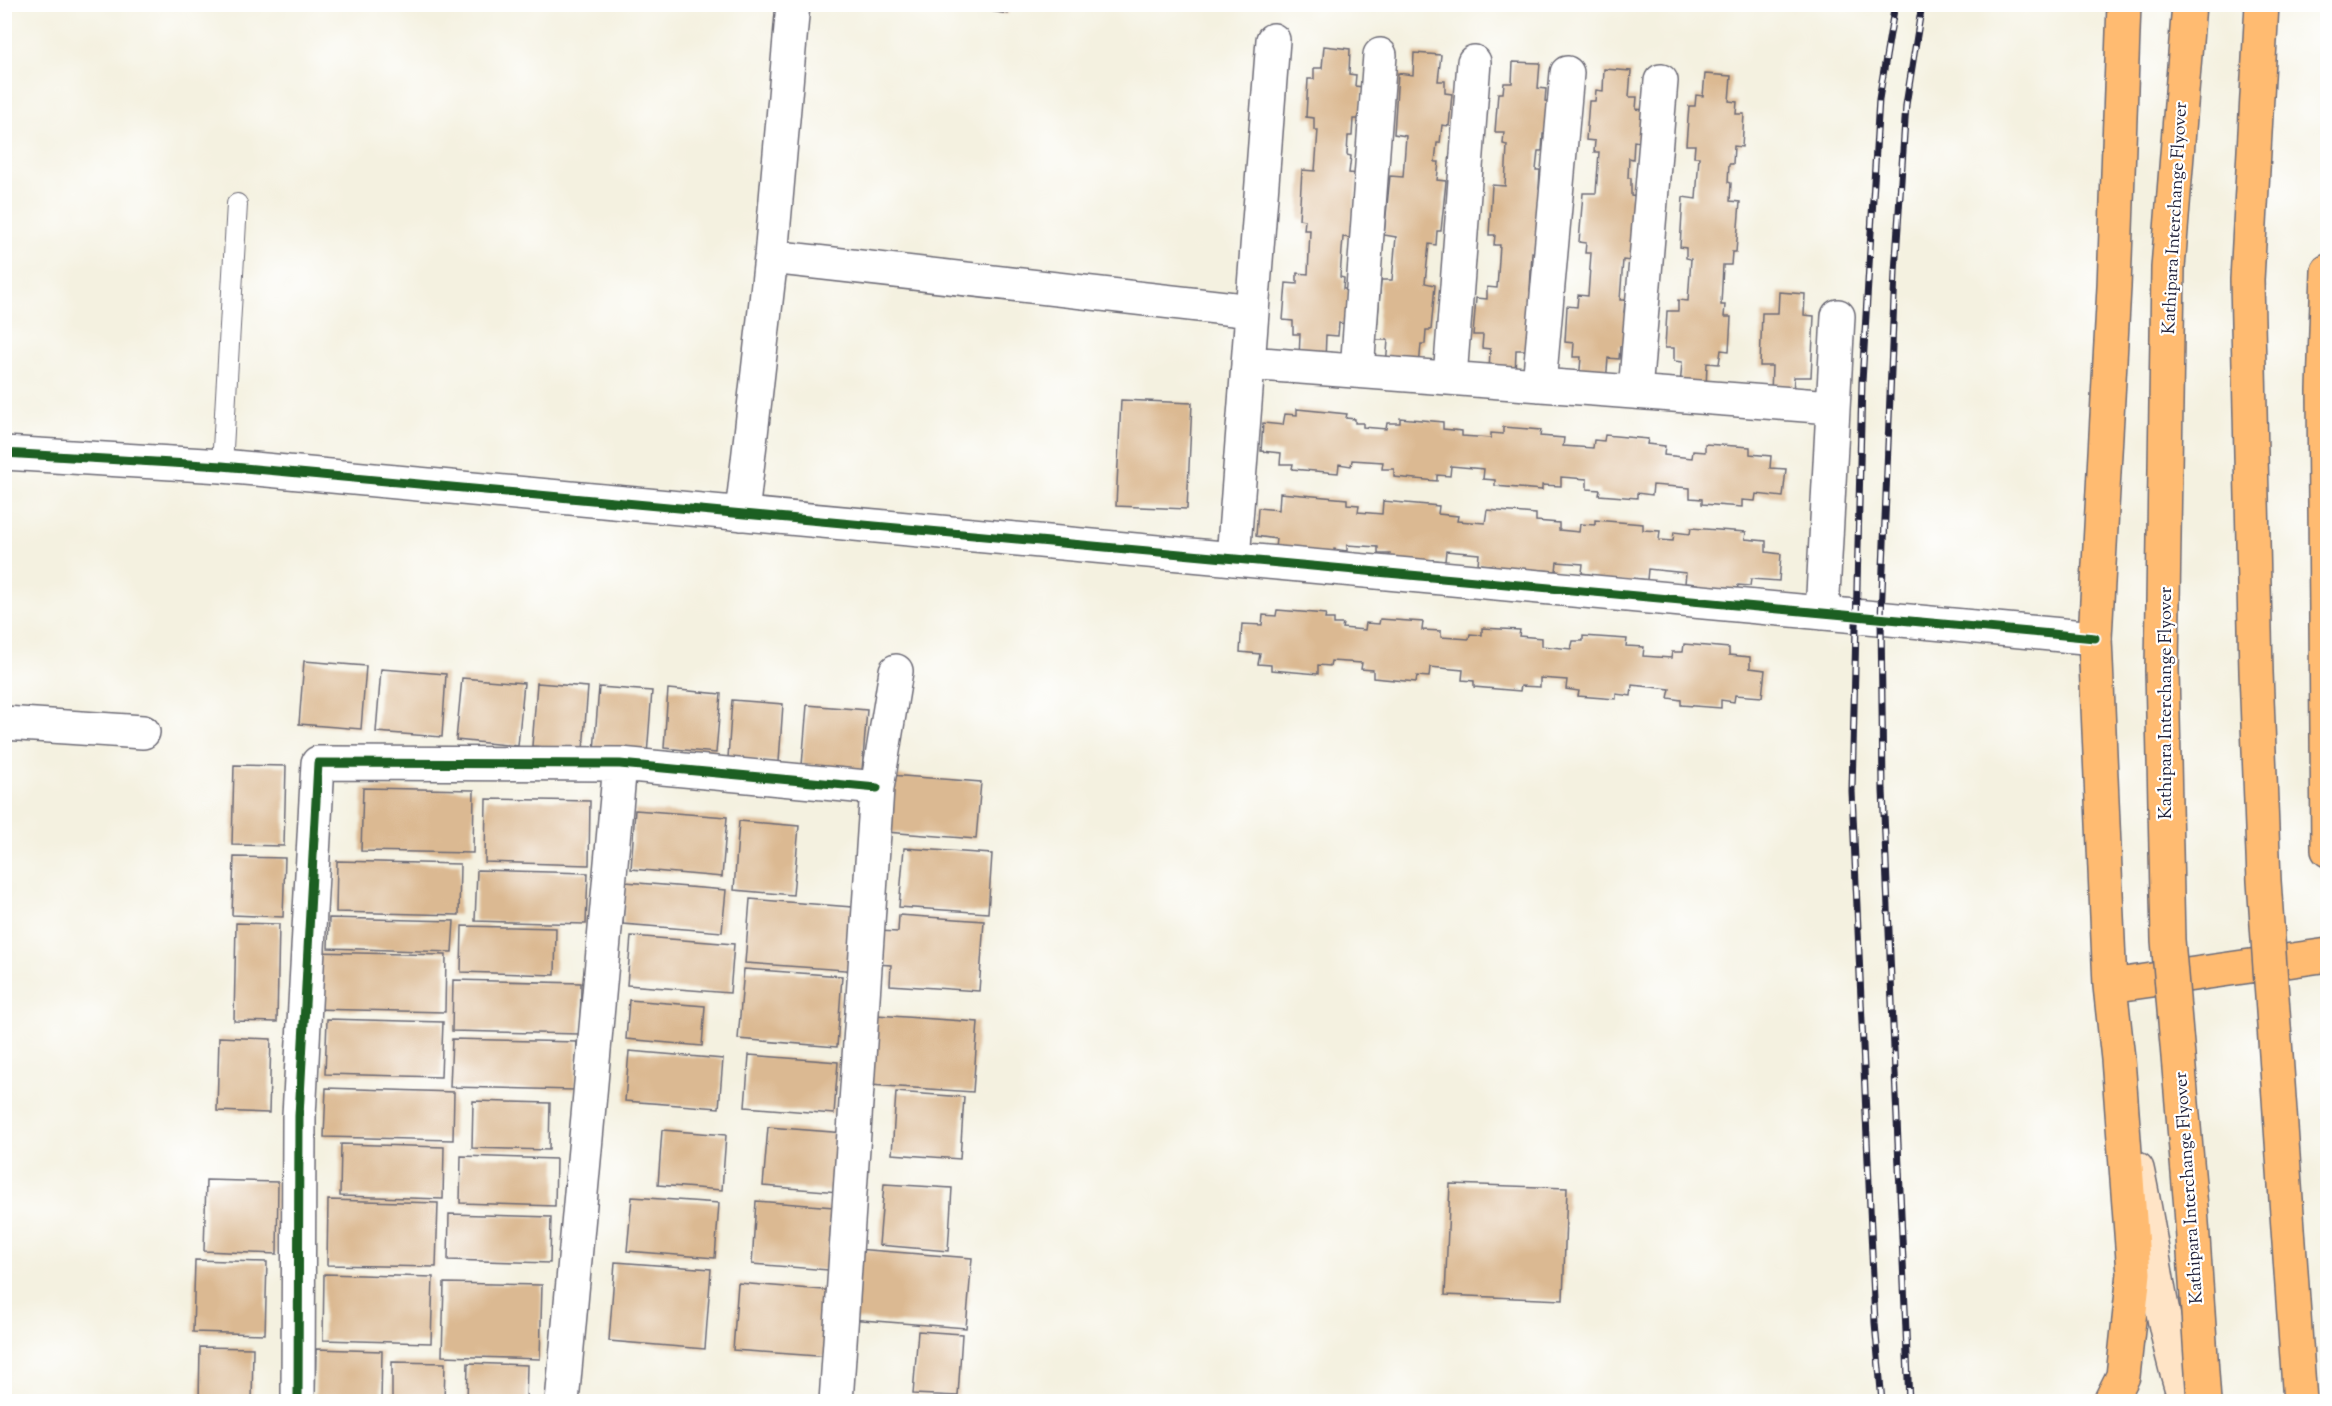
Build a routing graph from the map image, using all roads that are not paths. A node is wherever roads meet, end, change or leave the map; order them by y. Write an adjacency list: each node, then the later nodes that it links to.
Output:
1 (793, 4): 11 (street)
2 (2124, 4): 26 (main road)
3 (2189, 4): 41 (main road, Kathipara Interchange Flyover, bridge)
4 (2262, 4): 42 (main road, bridge)
5 (1273, 40): 13 (street)
6 (1380, 55): 16 (street)
7 (1474, 62): 17 (street)
8 (1567, 73): 18 (street)
9 (1661, 81): 19 (street)
10 (237, 204): 22 (lane)
11 (771, 257): 13 (street); 23 (street)
12 (2328, 271): 32 (main road)
13 (1252, 311): 15 (street)
14 (1838, 316): 20 (street)
15 (1248, 363): 16 (street); 24 (street)
16 (1357, 371): 17 (street)
17 (1449, 378): 18 (street)
18 (1539, 385): 19 (street)
19 (1635, 392): 20 (street)
20 (1832, 407): 25 (street)
21 (4, 453): 22 (street)
22 (222, 466): 23 (street)
23 (742, 514): 24 (street)
24 (1233, 559): 25 (street)
25 (1822, 613): 26 (street)
26 (2096, 638): 34 (main road)
27 (896, 671): 31 (street)
28 (4, 723): 29 (street)
29 (144, 732)
30 (620, 764): 31 (street); 36 (street); 37 (street)
31 (877, 788): 38 (street)
32 (2328, 850)
33 (2328, 956): 34 (main road)
34 (2110, 986): 35 (main road)
35 (2122, 1107): 39 (main road); 40 (street)
36 (298, 1401)
37 (562, 1401)
38 (836, 1401)
39 (2110, 1401)
40 (2186, 1401)
41 (2204, 1401)
42 (2300, 1401)

